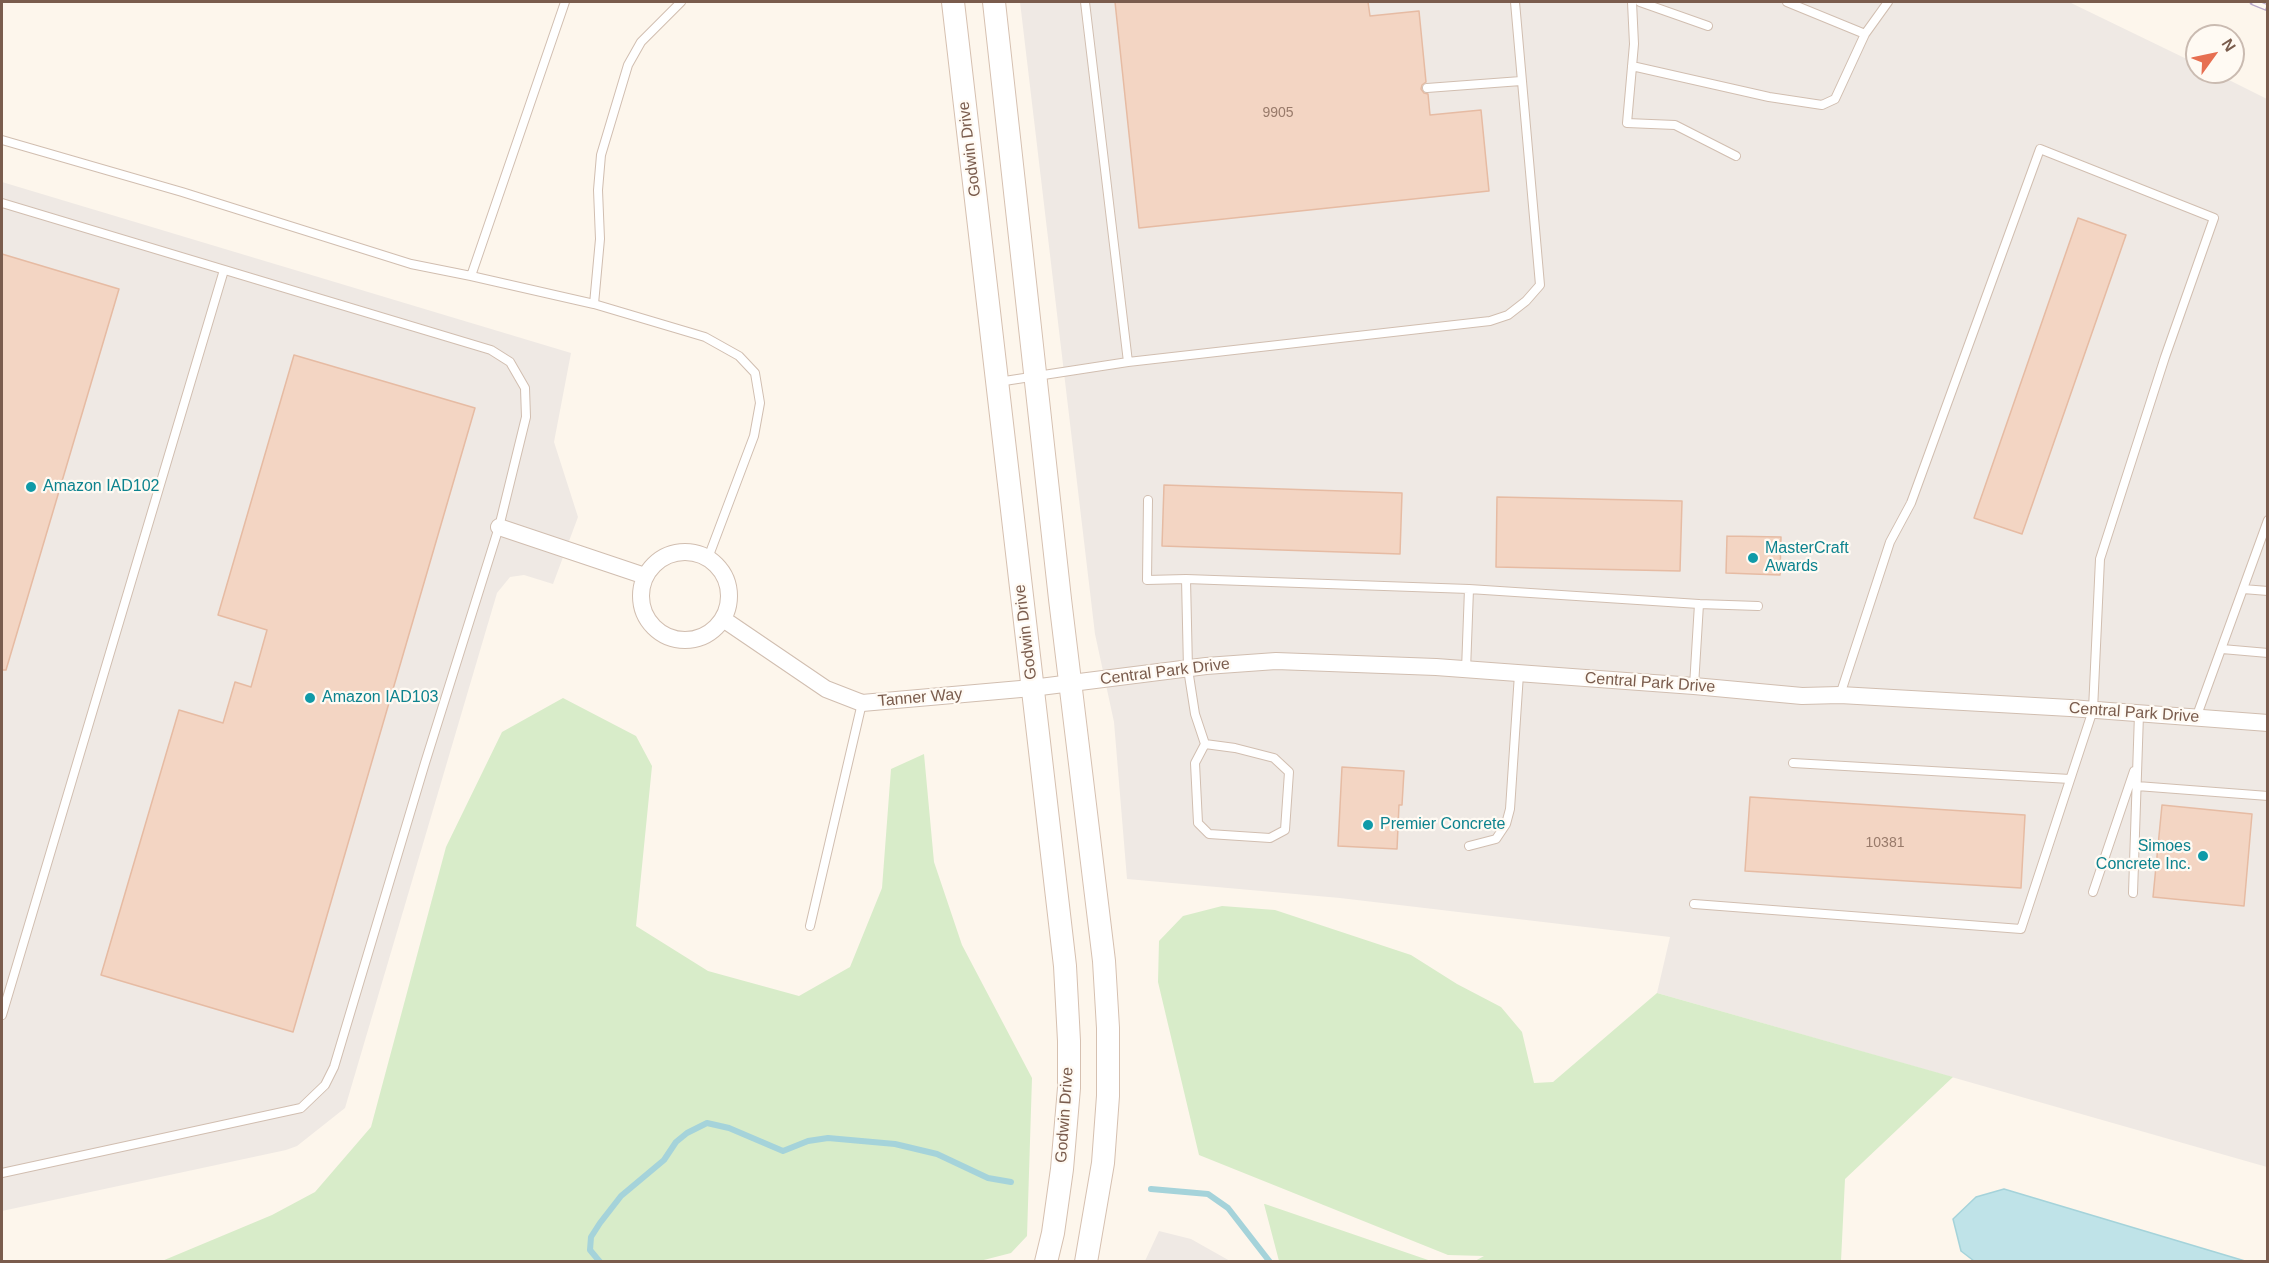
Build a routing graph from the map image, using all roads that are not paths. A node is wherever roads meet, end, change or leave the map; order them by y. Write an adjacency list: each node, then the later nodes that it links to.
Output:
1 (565, 2): 20 (lane)
2 (681, 2): 21 (lane)
3 (953, 2): 24 (street, Godwin Drive)
4 (994, 2): 23 (street)
5 (1085, 2): 22 (lane)
6 (1515, 2): 14 (lane)
7 (1632, 2): 13 (lane)
8 (1640, 2): 11 (lane)
9 (1787, 2): 12 (lane)
10 (1888, 2): 12 (lane)
11 (1708, 26)
12 (1864, 34): 13 (lane)
13 (1632, 66): 17 (lane)
14 (1521, 81): 15 (lane); 22 (lane)
15 (1427, 88)
16 (2, 140): 20 (lane)
17 (1736, 156)
18 (2, 203): 19 (lane)
19 (224, 270): 27 (lane); 62 (lane)
20 (471, 276): 21 (lane)
21 (594, 304): 28 (lane)
22 (1128, 362): 23 (lane)
23 (1035, 376): 24 (lane); 42 (street)
24 (997, 382): 44 (street, Godwin Drive)
25 (1148, 500): 30 (lane)
26 (2268, 520): 32 (lane)
27 (499, 527): 29 (street); 63 (lane)
28 (708, 558): 29 (street); 36 (street)
29 (645, 576): 36 (street)
30 (1186, 579): 31 (lane); 39 (lane)
31 (1469, 589): 34 (lane); 40 (lane)
32 (2243, 589): 33 (lane); 37 (lane)
33 (2268, 591)
34 (1699, 604): 35 (lane); 43 (lane)
35 (1758, 606)
36 (723, 619): 46 (street, Tanner Way)
37 (2222, 649): 38 (lane); 49 (lane)
38 (2268, 652)
39 (1188, 669): 40 (street, Central Park Drive); 42 (street, Central Park Drive); 51 (lane)
40 (1466, 670): 41 (street, Central Park Drive)
41 (1519, 674): 43 (street, Central Park Drive); 57 (lane)
42 (1071, 683): 44 (street, Central Park Drive); 65 (street)
43 (1694, 686): 45 (street, Central Park Drive)
44 (1032, 688): 46 (street, Tanner Way); 64 (street, Godwin Drive)
45 (1840, 695): 47 (street, Central Park Drive); 47 (lane)
46 (862, 703): 61 (lane)
47 (2093, 710): 48 (street, Central Park Drive); 54 (lane)
48 (2139, 714): 49 (street, Central Park Drive); 52 (lane)
49 (2196, 718): 50 (street, Central Park Drive)
50 (2268, 723)
51 (1205, 744): 51 (lane)
52 (2138, 762): 55 (lane); 58 (lane)
53 (1793, 763): 54 (lane)
54 (2070, 779): 60 (lane)
55 (2137, 786): 56 (lane); 59 (lane)
56 (2268, 796)
57 (1469, 846)
58 (2092, 892)
59 (2133, 893)
60 (1694, 904)
61 (810, 926)
62 (2, 1015)
63 (2, 1173)
64 (1046, 1262)
65 (1086, 1262)

